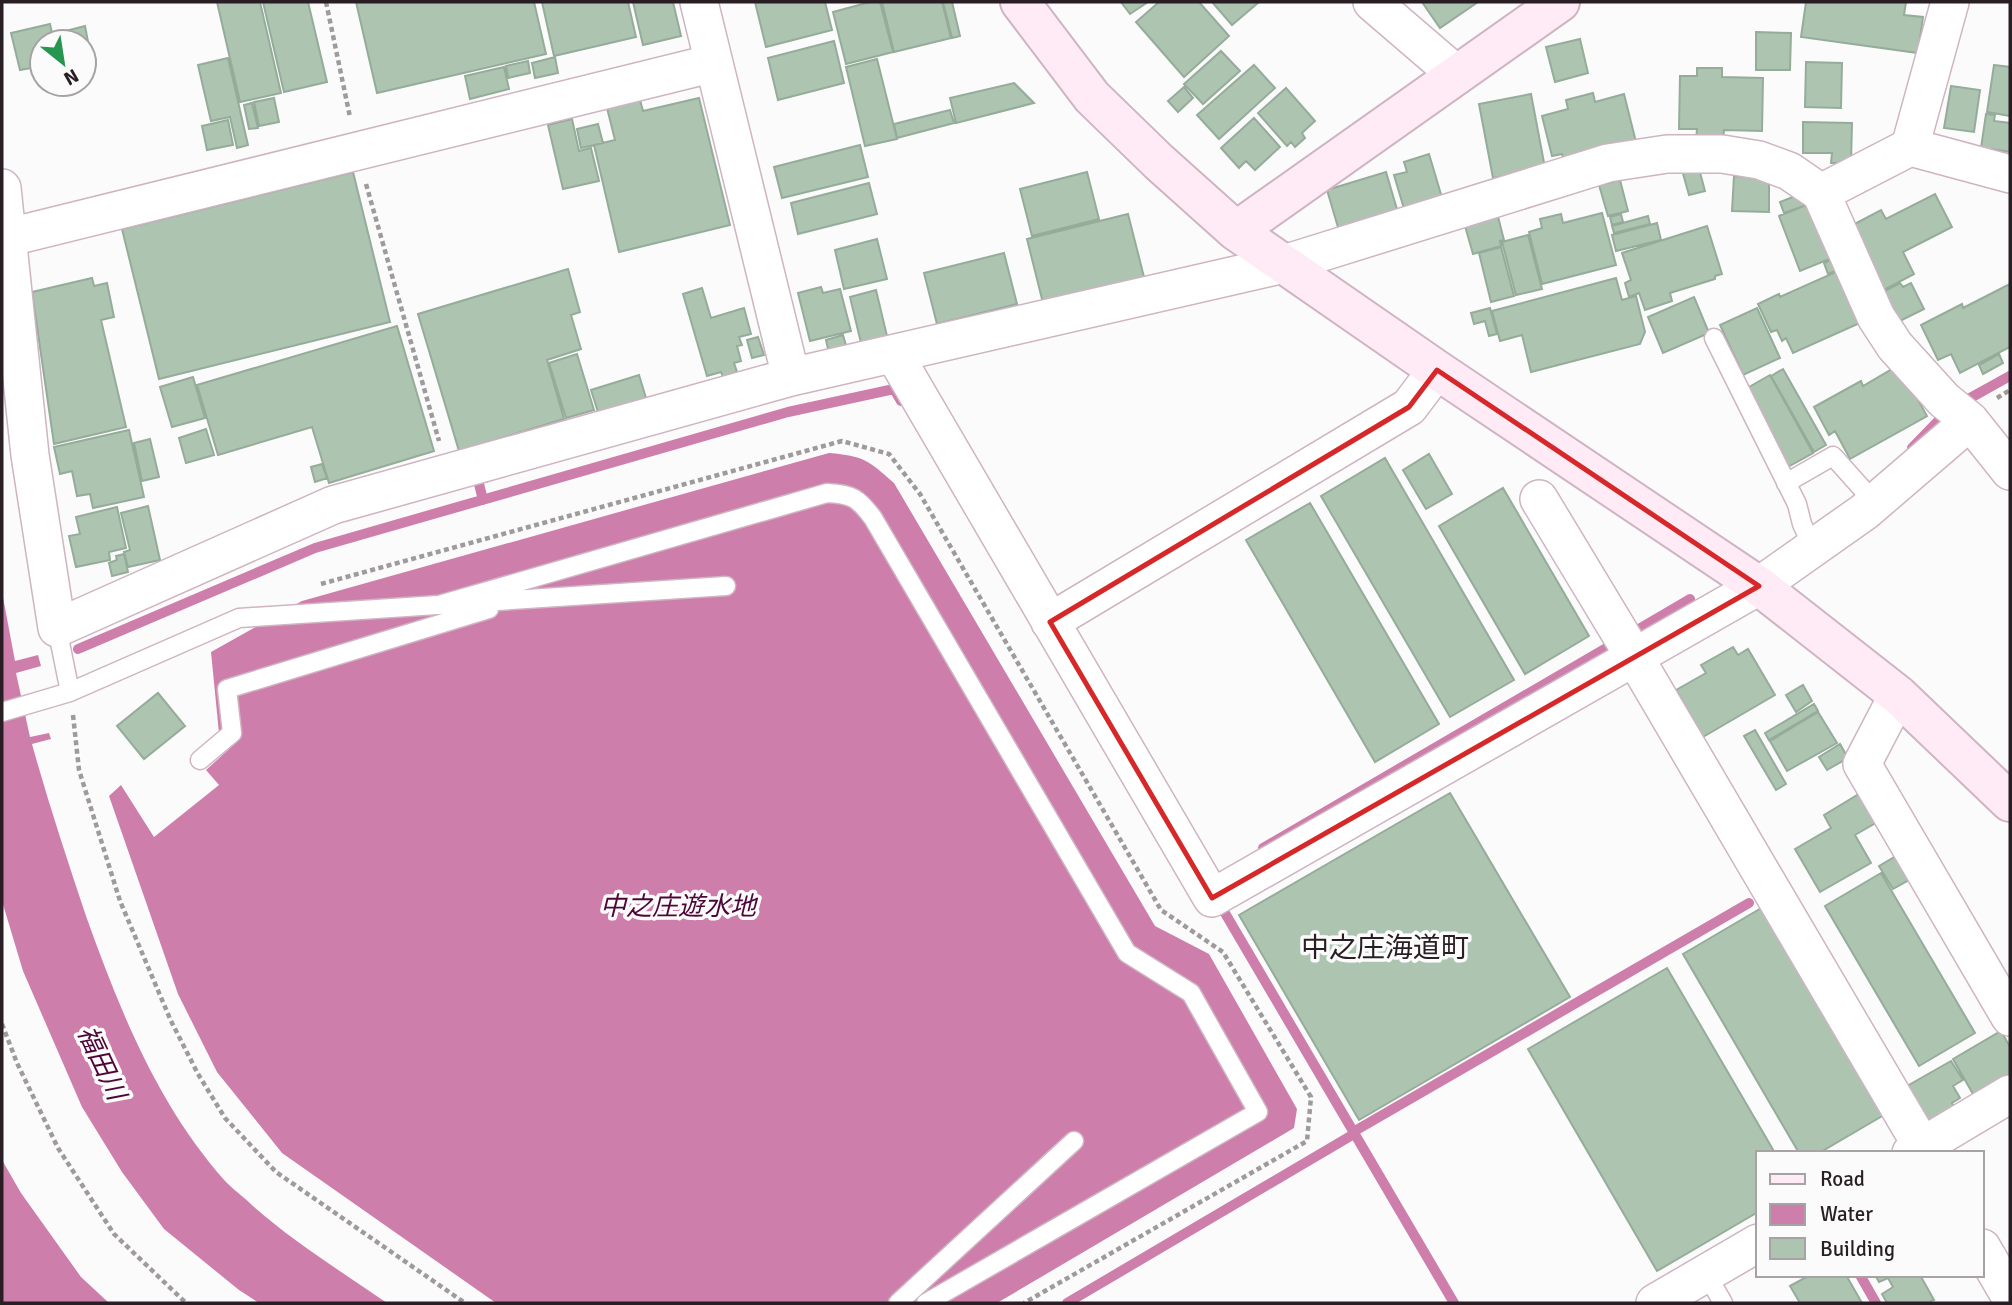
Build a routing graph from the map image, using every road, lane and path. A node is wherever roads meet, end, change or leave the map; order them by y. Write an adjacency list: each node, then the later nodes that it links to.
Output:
1 (326, 2): 10 (path)
2 (699, 2): 7 (street)
3 (1020, 2): 14 (street)
4 (1372, 2): 8 (street)
5 (1560, 2): 8 (street)
6 (1951, 2): 9 (street)
7 (714, 63): 10 (street); 20 (street)
8 (1457, 75): 14 (street)
9 (1910, 147): 11 (street); 13 (street)
10 (357, 151): 15 (street); 23 (path)
11 (2010, 174)
12 (2, 188): 15 (street)
13 (1821, 193): 16 (street); 21 (street)
14 (1236, 231): 16 (street)
15 (6, 239): 34 (street)
16 (1284, 264): 18 (street); 19 (street)
17 (1714, 338): 24 (lane)
18 (894, 354): 20 (street); 33 (street)
19 (1437, 370): 30 (street); 33 (street)
20 (791, 377): 23 (street)
21 (1970, 421): 22 (street); 26 (street)
22 (2010, 471)
23 (448, 473): 34 (street)
24 (1786, 482): 26 (lane); 27 (lane)
25 (1539, 499): 35 (street)
26 (1875, 503): 27 (street)
27 (1813, 548): 30 (street)
28 (314, 586): 54 (path)
29 (726, 586): 31 (lane)
30 (1759, 586): 35 (street); 37 (street)
31 (517, 600): 32 (lane); 39 (lane)
32 (439, 605): 36 (lane); 53 (lane)
33 (1050, 622): 35 (street)
34 (57, 628): 36 (lane)
35 (1635, 658): 45 (street)
36 (64, 694): 38 (lane); 51 (path)
37 (1898, 695): 40 (street); 41 (street)
38 (2, 712)
39 (200, 760)
40 (2010, 802)
41 (2010, 1017)
42 (2, 1024): 50 (path)
43 (2010, 1094): 45 (street)
44 (1074, 1142): 52 (lane)
45 (1920, 1150)
46 (1756, 1244): 48 (street)
47 (1984, 1251): 49 (street)
48 (1715, 1288): 55 (street)
49 (2010, 1296)
50 (186, 1303)
51 (465, 1303)
52 (898, 1303)
53 (926, 1303)
54 (1024, 1303)
55 (1655, 1303)

